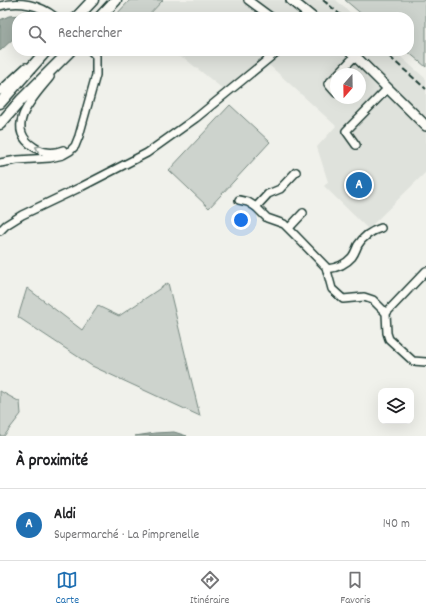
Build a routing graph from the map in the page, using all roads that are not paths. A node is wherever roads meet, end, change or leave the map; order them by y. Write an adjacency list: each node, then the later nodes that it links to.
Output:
1 (93, 0): 7 (highway)
2 (116, 0): 8 (highway)
3 (248, 0): 9 (street)
4 (291, 0): 10 (main road)
5 (0, 6): 6 (street)
6 (46, 12)
7 (82, 12)
8 (105, 12)
9 (264, 12)
10 (306, 12)
11 (39, 56): 23 (street)
12 (41, 56): 24 (highway)
13 (65, 56): 25 (highway)
14 (66, 56): 28 (street, one-way to 14)
15 (96, 56): 28 (street)
16 (272, 56): 36 (street)
17 (350, 56): 19 (street)
18 (355, 56): 22 (main road)
19 (346, 65): 20 (street); 21 (street)
20 (343, 68)
21 (346, 68)
22 (388, 88): 26 (main road); 27 (street)
23 (0, 91)
24 (0, 103)
25 (0, 124)
26 (426, 126)
27 (356, 145)
28 (75, 146): 29 (street)
29 (0, 163)
30 (296, 172): 32 (street)
31 (239, 200): 32 (street)
32 (256, 207): 34 (street)
33 (303, 213): 34 (street)
34 (289, 228): 37 (street)
35 (381, 228): 37 (street)
36 (0, 231)
37 (327, 269): 39 (street)
38 (426, 272): 39 (street)
39 (386, 313): 40 (street)
40 (426, 362)

